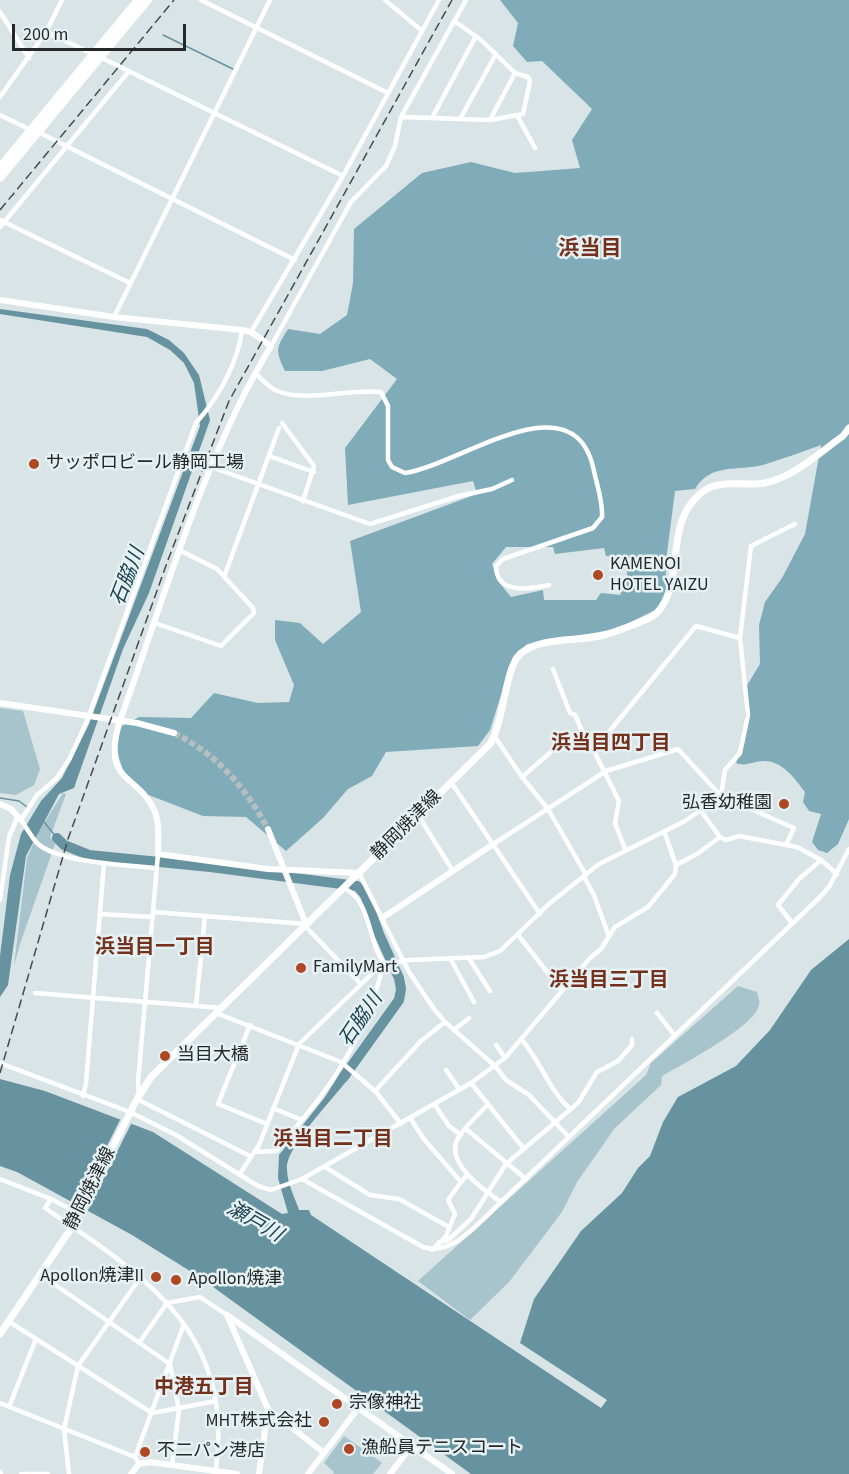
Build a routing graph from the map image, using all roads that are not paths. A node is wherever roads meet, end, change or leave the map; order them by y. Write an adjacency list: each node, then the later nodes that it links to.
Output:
1 (62, 0): 13 (street)
2 (138, 0): 16 (highway)
3 (148, 0): 16 (highway)
4 (201, 0): 11 (street)
5 (270, 0): 11 (street)
6 (385, 0): 12 (street)
7 (439, 0): 12 (street)
8 (466, 0): 10 (street)
9 (0, 12): 17 (street)
10 (454, 21): 14 (street); 24 (street)
11 (256, 27): 20 (street); 22 (street)
12 (421, 30): 20 (street)
13 (46, 32): 16 (street); 17 (street)
14 (476, 36): 15 (street); 26 (street)
15 (496, 54): 19 (street); 27 (street)
16 (97, 56): 18 (street); 29 (highway)
17 (29, 58): 21 (street)
18 (129, 71): 22 (street); 30 (street)
19 (515, 73): 25 (street); 28 (street)
20 (388, 93): 33 (street)
21 (0, 97)
22 (214, 113): 33 (street); 35 (street)
23 (0, 115): 29 (street)
24 (400, 117): 26 (street); 44 (street)
25 (518, 117): 28 (street); 31 (street)
26 (432, 118): 27 (street)
27 (460, 119): 28 (street)
28 (490, 120)
29 (35, 131): 30 (street); 32 (highway); 34 (highway)
30 (67, 146): 35 (street); 36 (street)
31 (535, 148)
32 (0, 167)
33 (343, 176): 38 (street)
34 (0, 178)
35 (172, 198): 38 (street); 39 (street)
36 (2, 221): 37 (street); 39 (street)
37 (0, 227)
38 (295, 260): 43 (street)
39 (130, 283): 41 (street)
40 (0, 300): 41 (street)
41 (114, 317): 42 (street)
42 (242, 330): 43 (street); 73 (street)
43 (251, 332): 44 (street)
44 (272, 346): 45 (street)
45 (255, 374): 48 (street); 56 (street)
46 (849, 428): 62 (main road)
47 (269, 456): 49 (street); 49 (street); 51 (street)
48 (211, 467): 51 (street); 54 (street)
49 (314, 472): 52 (street)
50 (512, 480): 52 (street)
51 (259, 485): 52 (street); 55 (street)
52 (303, 501)
53 (795, 524): 58 (street)
54 (181, 551): 55 (street); 57 (street)
55 (224, 577): 57 (street)
56 (549, 585)
57 (155, 623): 81 (street)
58 (740, 638): 64 (street); 68 (street)
59 (553, 669): 63 (street)
60 (0, 703): 61 (street)
61 (174, 733)
62 (495, 737): 66 (street); 67 (main road, 静岡焼津線)
63 (588, 744): 64 (street); 66 (street)
64 (594, 750): 65 (street)
65 (606, 771): 68 (street); 70 (street); 79 (street)
66 (522, 777): 70 (street)
67 (451, 782): 72 (main road, 静岡焼津線); 77 (street)
68 (721, 796): 71 (street); 78 (street)
69 (0, 804): 73 (street)
70 (548, 808): 77 (street); 90 (street)
71 (701, 812): 75 (street); 76 (street)
72 (418, 814): 86 (street); 89 (main road, 静岡焼津線)
73 (19, 818): 83 (street); 92 (street)
74 (268, 830): 87 (street)
75 (664, 831): 79 (street); 84 (street)
76 (720, 837): 78 (street); 84 (street)
77 (492, 845): 86 (street); 94 (street)
78 (786, 845): 82 (street)
79 (625, 849): 90 (street)
80 (849, 849): 88 (street)
81 (158, 855): 85 (street); 87 (street)
82 (821, 860): 88 (street); 98 (street)
83 (104, 863): 85 (street); 93 (street)
84 (676, 865): 100 (street)
85 (156, 868): 95 (street)
86 (453, 871): 97 (street)
87 (285, 872): 89 (street); 99 (street)
88 (837, 874): 98 (street)
89 (356, 876): 91 (main road, 静岡焼津線); 97 (street)
90 (585, 876): 94 (street); 100 (street)
91 (344, 887): 99 (main road, 静岡焼津線); 105 (street)
92 (0, 900)
93 (100, 914): 95 (street); 110 (street)
94 (540, 914): 101 (street)
95 (153, 915): 96 (street); 111 (street)
96 (205, 916): 99 (street); 113 (street)
97 (382, 918): 104 (street)
98 (792, 923): 120 (street)
99 (305, 925): 106 (street); 114 (main road, 静岡焼津線)
100 (608, 934): 108 (street)
101 (518, 935): 102 (street); 108 (street)
102 (468, 957): 103 (street); 107 (street)
103 (450, 958): 104 (street); 112 (street)
104 (404, 960): 105 (street); 117 (street)
105 (384, 963): 106 (street); 127 (street)
106 (360, 983): 123 (street)
107 (490, 991)
108 (562, 991): 121 (street)
109 (35, 993): 110 (street)
110 (93, 998): 111 (street); 133 (street)
111 (145, 1001): 113 (street); 134 (street)
112 (474, 1002)
113 (196, 1006): 114 (street)
114 (219, 1010): 118 (street); 134 (main road, 静岡焼津線)
115 (657, 1013): 120 (street)
116 (469, 1017): 119 (street)
117 (445, 1022): 119 (street); 132 (street)
118 (250, 1025): 123 (street); 143 (street)
119 (454, 1030): 128 (street)
120 (675, 1036): 147 (street)
121 (521, 1039): 125 (street); 138 (street)
122 (632, 1040): 138 (street)
123 (299, 1044): 127 (street); 137 (street)
124 (496, 1045): 125 (street)
125 (505, 1058): 128 (street)
126 (0, 1063): 133 (street)
127 (344, 1063): 132 (street); 141 (street)
128 (495, 1066): 130 (street); 142 (street)
129 (446, 1070): 131 (street)
130 (471, 1083): 131 (street); 135 (street)
131 (460, 1090): 136 (street)
132 (375, 1091): 144 (street)
133 (83, 1096): 139 (street)
134 (138, 1097): 139 (main road, 静岡焼津線); 149 (street)
135 (488, 1104): 145 (street); 148 (street)
136 (435, 1105): 140 (street); 146 (street)
137 (273, 1108): 141 (street); 143 (street)
138 (570, 1109): 142 (street)
139 (129, 1114): 152 (street); 162 (main road, 静岡焼津線)
140 (411, 1119): 144 (street); 157 (street)
141 (302, 1120): 149 (street)
142 (554, 1121): 147 (street); 148 (street)
143 (267, 1124): 149 (street)
144 (401, 1124): 151 (street)
145 (466, 1129): 146 (street); 150 (street)
146 (461, 1134): 153 (street)
147 (569, 1137): 156 (street)
148 (524, 1149): 150 (street)
149 (252, 1154): 152 (street)
150 (509, 1162): 156 (street); 158 (street)
151 (325, 1167): 155 (street); 163 (street)
152 (239, 1175): 155 (street)
153 (467, 1175): 157 (street); 158 (street)
154 (0, 1179): 159 (street)
155 (302, 1179): 165 (street)
156 (526, 1179): 160 (street)
157 (460, 1182): 163 (street)
158 (487, 1192): 160 (street); 164 (street)
159 (51, 1198): 161 (street); 162 (street)
160 (501, 1202): 165 (street)
161 (68, 1217)
162 (74, 1225): 166 (main road, 静岡焼津線); 167 (street)
163 (449, 1227): 164 (street)
164 (440, 1242): 165 (street)
165 (432, 1250)
166 (41, 1275): 170 (main road, 静岡焼津線); 171 (street)
167 (140, 1278): 168 (street); 171 (street)
168 (167, 1303): 169 (street); 172 (street); 175 (street)
169 (227, 1315): 181 (street); 182 (street)
170 (8, 1322): 173 (main road, 静岡焼津線); 174 (street)
171 (108, 1322): 175 (street); 177 (street)
172 (184, 1324): 176 (street); 178 (street)
173 (0, 1334)
174 (36, 1339): 177 (street); 180 (street)
175 (139, 1343): 176 (street)
176 (170, 1364): 183 (street); 184 (street)
177 (78, 1366): 184 (street); 185 (street)
178 (216, 1401): 183 (street); 191 (street)
179 (0, 1403): 180 (street)
180 (9, 1407): 185 (street)
181 (359, 1407): 186 (street); 187 (street)
182 (268, 1409): 187 (street); 197 (street)
183 (179, 1410): 184 (street); 190 (street)
184 (152, 1413): 188 (street)
185 (64, 1429): 188 (street); 194 (street)
186 (413, 1444): 199 (street); 200 (street)
187 (324, 1453): 198 (street)
188 (135, 1457): 189 (street)
189 (139, 1464): 190 (street); 195 (street)
190 (172, 1465): 191 (street)
191 (216, 1470): 196 (street)
192 (21, 1474): 193 (street)
193 (48, 1474)
194 (69, 1474)
195 (131, 1474)
196 (237, 1474)
197 (259, 1474)
198 (308, 1474)
199 (390, 1474)
200 (452, 1474)

